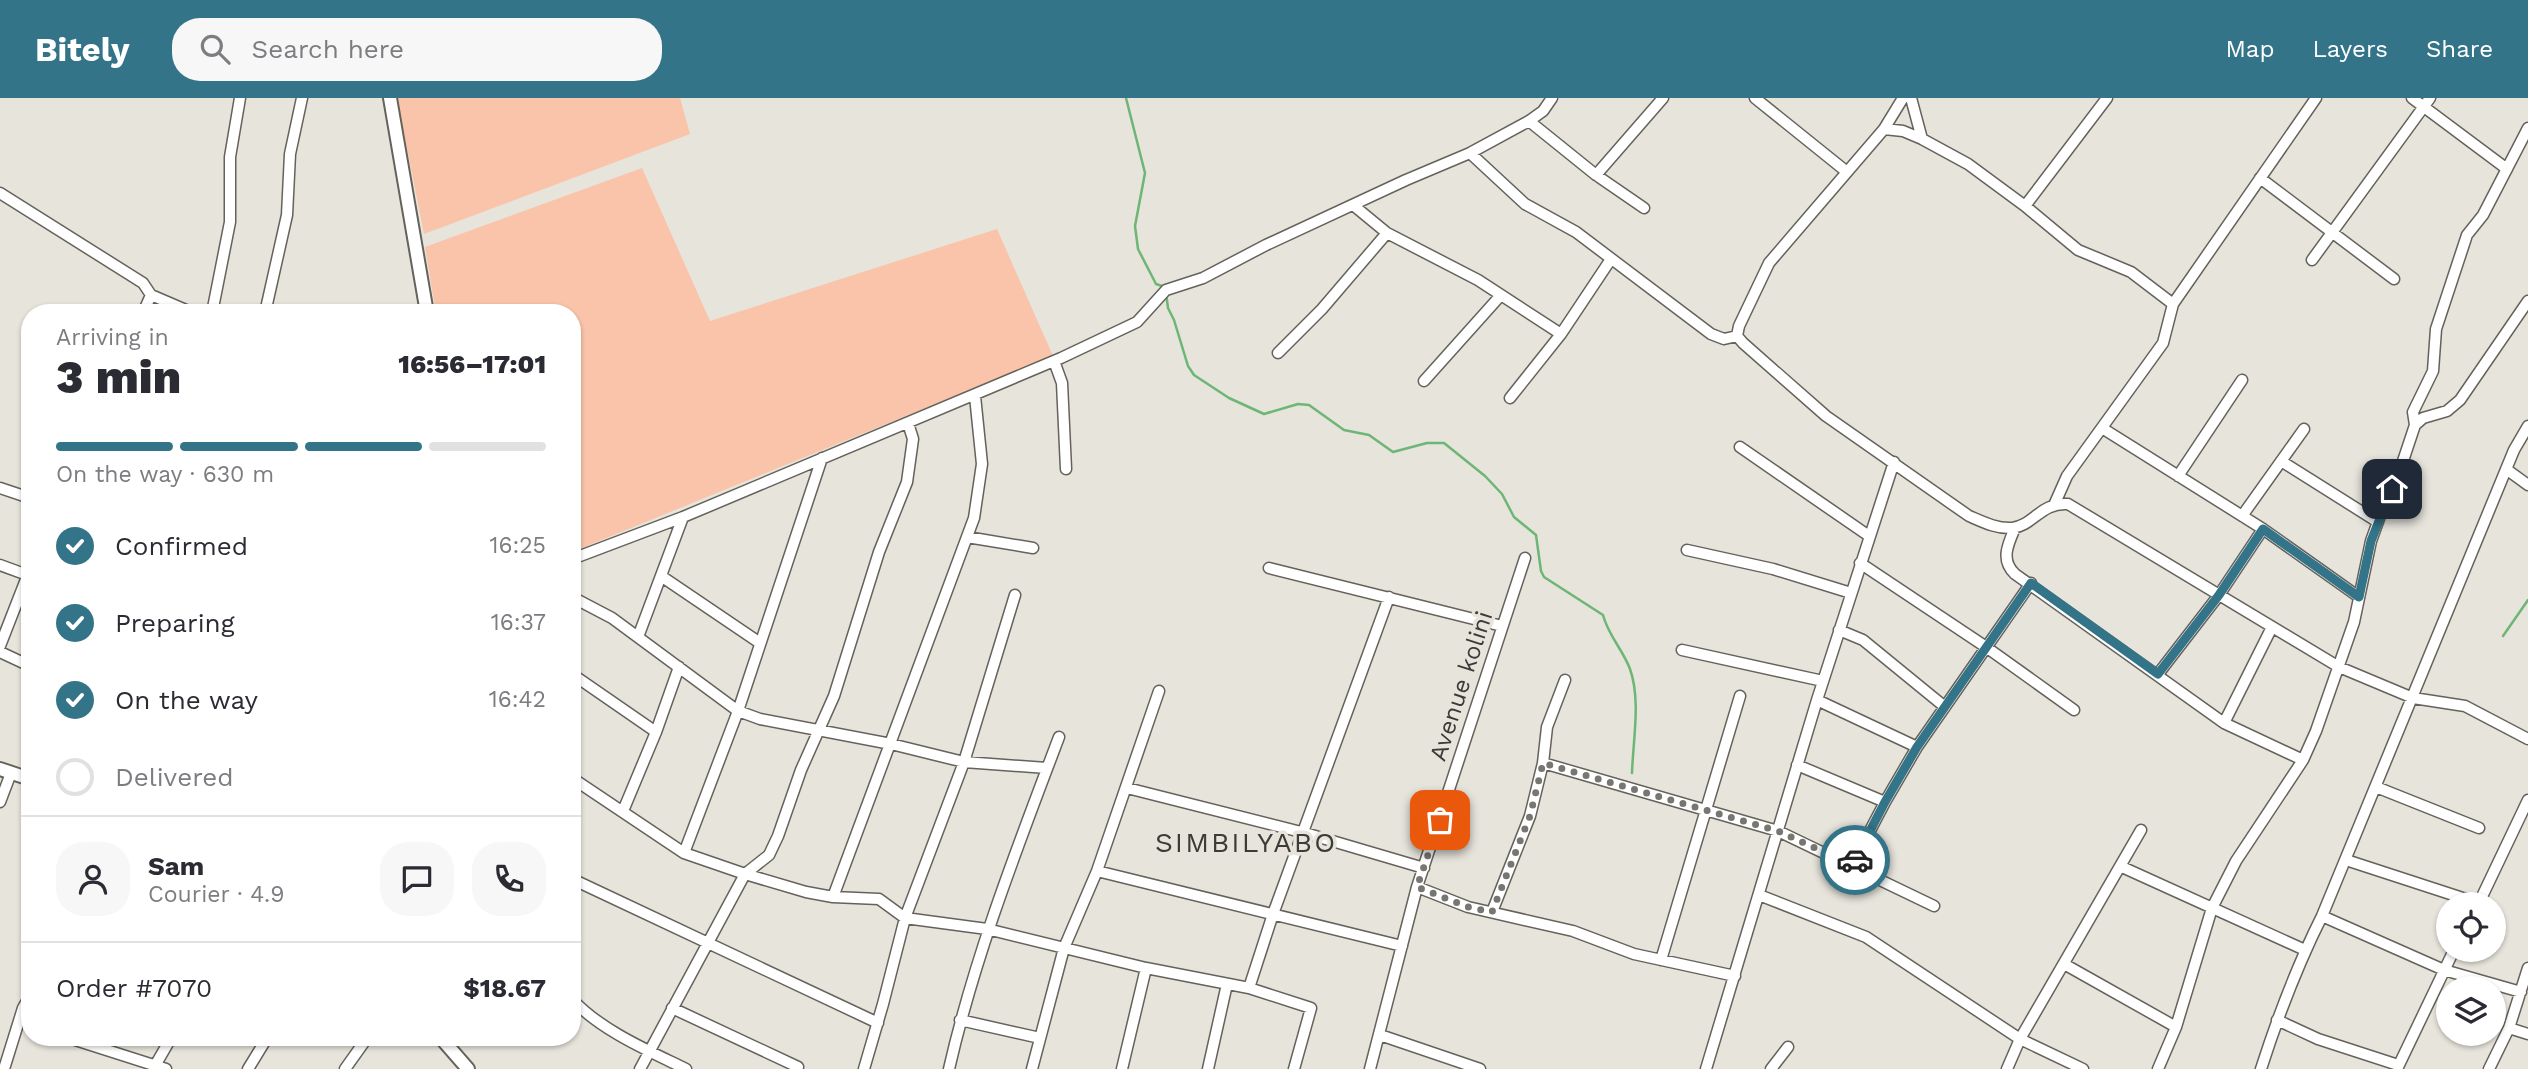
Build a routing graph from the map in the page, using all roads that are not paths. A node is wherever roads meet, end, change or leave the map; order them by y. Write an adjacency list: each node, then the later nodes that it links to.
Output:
1 (240, 98): 36 (street)
2 (302, 98): 37 (street)
3 (390, 98): 38 (street)
4 (1552, 98): 13 (street)
5 (1663, 98): 20 (street)
6 (1755, 98): 19 (street)
7 (1903, 98): 15 (street)
8 (1911, 98): 16 (street)
9 (2107, 98): 24 (street)
10 (2316, 98): 21 (street)
11 (2412, 98): 12 (street)
12 (2427, 102): 18 (street); 27 (street)
13 (1529, 121): 17 (street); 20 (street)
14 (2528, 128): 18 (street)
15 (1884, 129): 16 (street); 19 (street)
16 (1922, 139): 24 (street)
17 (1470, 153): 23 (street); 28 (street)
18 (2507, 169): 49 (street)
19 (1847, 172): 41 (street)
20 (1596, 175): 25 (street)
21 (2260, 178): 27 (street); 39 (street)
22 (0, 193): 31 (street)
23 (1353, 205): 26 (street); 43 (street)
24 (2025, 206): 39 (street)
25 (1644, 208)
26 (1387, 233): 32 (street); 42 (street)
27 (2331, 233): 29 (street); 30 (street)
28 (1611, 259): 40 (street); 41 (street)
29 (2312, 260)
30 (2394, 278)
31 (151, 295): 34 (street); 35 (street)
32 (1501, 295): 40 (street); 45 (street)
33 (2528, 301): 49 (street)
34 (147, 304)
35 (172, 304)
36 (214, 304)
37 (267, 304)
38 (425, 304)
39 (2173, 304): 51 (street)
40 (1560, 334): 47 (street)
41 (1737, 336): 56 (street)
42 (1278, 353)
43 (1054, 361): 46 (street); 57 (street)
44 (2242, 380): 59 (street)
45 (1424, 382)
46 (975, 396): 48 (street); 70 (street)
47 (1510, 397)
48 (908, 423): 54 (street); 113 (street)
49 (2415, 425): 66 (street)
50 (2528, 426): 58 (street)
51 (2102, 428): 59 (street); 63 (street)
52 (2304, 429): 55 (street)
53 (1740, 447): 69 (street)
54 (822, 458): 65 (street); 92 (street)
55 (2281, 461): 64 (street); 66 (street)
56 (1894, 462): 67 (street); 69 (street)
57 (1066, 469)
58 (2507, 469): 60 (street); 106 (street)
59 (2178, 476): 64 (street)
60 (2528, 485)
61 (0, 488): 62 (street)
62 (21, 495)
63 (2055, 503): 67 (street); 84 (street)
64 (2242, 516): 68 (street)
65 (683, 517): 73 (street); 79 (street)
66 (2378, 522): 86 (street)
67 (2015, 528): 80 (street)
68 (2263, 529): 84 (street); 86 (street)
69 (1870, 536): 75 (street)
70 (967, 537): 71 (street); 116 (street)
71 (1033, 548)
72 (1687, 550): 82 (street)
73 (581, 556)
74 (1525, 558): 88 (street, Avenue kolini)
75 (1860, 563): 82 (street); 94 (street)
76 (0, 565): 78 (street)
77 (1269, 568): 85 (street)
78 (21, 571)
79 (661, 576): 91 (street); 92 (street)
80 (2031, 583): 94 (street); 100 (street)
81 (21, 593): 93 (street)
82 (1851, 593): 90 (street)
83 (1015, 595): 119 (street)
84 (2219, 595): 89 (street); 100 (street)
85 (1389, 597): 88 (street); 135 (street)
86 (2359, 597): 99 (street)
87 (581, 602): 91 (street)
88 (1502, 626): 140 (street, Avenue kolini)
89 (2272, 627): 99 (street); 111 (street)
90 (1839, 631): 103 (street); 108 (street)
91 (638, 637): 98 (street)
92 (760, 643): 110 (street)
93 (0, 646)
94 (1986, 647): 108 (street); 109 (street)
95 (1682, 650): 103 (street)
96 (0, 652): 97 (street)
97 (21, 662)
98 (679, 667): 110 (street); 112 (street)
99 (2339, 667): 106 (street); 118 (street)
100 (2158, 674): 111 (street)
101 (581, 680): 112 (street)
102 (1565, 680): 120 (street)
103 (1823, 681): 107 (street)
104 (1159, 691): 126 (street)
105 (1740, 696): 130 (street)
106 (2413, 698): 115 (street); 125 (street)
107 (1817, 700): 117 (street); 121 (street)
108 (1945, 707): 117 (street)
109 (2074, 710)
110 (738, 711): 113 (street); 136 (street)
111 (2224, 723): 118 (street)
112 (656, 732): 131 (street)
113 (820, 732): 116 (street); 142 (street)
114 (1059, 737): 122 (street)
115 (2528, 739)
116 (891, 744): 119 (street); 148 (street)
117 (1917, 747): 129 (street)
118 (2303, 760): 150 (street)
119 (964, 762): 122 (street); 154 (street)
120 (1543, 763): 130 (street); 151 (street)
121 (1797, 765): 129 (street); 134 (street)
122 (1047, 768): 155 (street)
123 (5, 771): 128 (street)
124 (581, 784): 131 (street)
125 (2376, 787): 132 (street); 137 (street)
126 (1127, 788): 135 (street); 141 (street)
127 (2528, 800): 146 (street)
128 (0, 802)
129 (1885, 802): 138 (street)
130 (1705, 810): 134 (street); 160 (street)
131 (623, 811): 136 (street)
132 (2479, 828)
133 (2141, 830): 139 (street)
134 (1778, 831): 138 (street); 147 (street)
135 (1305, 833): 140 (street); 152 (street)
136 (684, 853): 142 (street)
137 (2346, 860): 145 (street); 153 (street)
138 (1852, 865): 149 (street)
139 (2122, 867): 150 (street); 162 (street)
140 (1424, 868): 144 (street, Avenue kolini)
141 (1097, 872): 152 (street); 158 (street)
142 (745, 874): 148 (street); 156 (street)
143 (581, 883): 156 (street)
144 (1417, 887): 151 (street); 157 (street, Avenue kolini)
145 (2442, 892)
146 (2484, 892)
147 (1759, 895): 166 (street); 182 (street)
148 (833, 897): 154 (street)
149 (1934, 906)
150 (2212, 908): 159 (street); 177 (street)
151 (1492, 912): 160 (street)
152 (1273, 914): 157 (street); 168 (street)
153 (2322, 916): 159 (street); 165 (street)
154 (905, 918): 155 (street); 176 (street)
155 (988, 929): 158 (street); 173 (street)
156 (708, 944): 170 (street); 176 (street)
157 (1402, 946): 180 (street, Avenue kolini)
158 (1064, 948): 163 (street); 181 (street)
159 (2305, 950): 174 (street)
160 (1661, 960): 166 (street)
161 (2448, 962): 165 (street)
162 (2064, 964): 177 (street); 182 (street)
163 (1146, 968): 167 (street); 203 (street)
164 (2528, 968): 169 (street)
165 (2444, 970): 169 (street); 192 (street)
166 (1734, 976): 193 (street)
167 (1227, 984): 168 (street); 204 (street)
168 (1249, 988): 205 (street)
169 (2521, 992): 178 (street)
170 (671, 1008): 189 (street); 191 (street)
171 (581, 1009): 189 (street)
172 (21, 1017): 175 (street)
173 (960, 1020): 181 (street); 201 (street)
174 (2277, 1020): 192 (street); 212 (street)
175 (19, 1022): 194 (street)
176 (878, 1023): 200 (street)
177 (2176, 1027): 211 (street)
178 (2508, 1028): 179 (street); 213 (street)
179 (2528, 1034)
180 (1380, 1035): 206 (street, Avenue kolini); 207 (street)
181 (1040, 1038): 202 (street)
182 (2021, 1039): 209 (street); 210 (street)
183 (94, 1046): 190 (street)
184 (168, 1046): 190 (street)
185 (262, 1046): 195 (street)
186 (361, 1046): 196 (street)
187 (447, 1046): 197 (street)
188 (1788, 1047): 208 (street)
189 (648, 1051): 198 (street); 199 (street)
190 (161, 1067)
191 (798, 1067)
192 (2398, 1067)
193 (1709, 1068)
194 (4, 1069)
195 (248, 1069)
196 (345, 1069)
197 (467, 1069)
198 (640, 1069)
199 (686, 1069)
200 (863, 1069)
201 (949, 1069)
202 (1032, 1069)
203 (1122, 1069)
204 (1208, 1069)
205 (1294, 1069)
206 (1370, 1069)
207 (1480, 1069)
208 (1771, 1069)
209 (2007, 1069)
210 (2083, 1069)
211 (2158, 1069)
212 (2261, 1069)
213 (2489, 1069)

